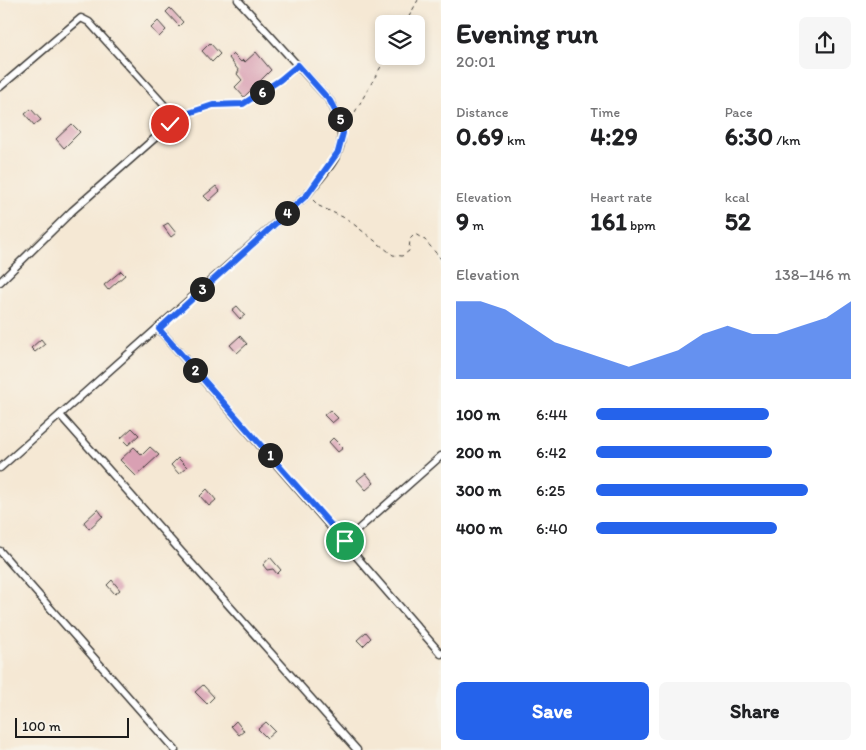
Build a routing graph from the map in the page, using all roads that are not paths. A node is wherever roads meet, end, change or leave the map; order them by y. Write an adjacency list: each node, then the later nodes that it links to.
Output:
1 (238, 0): 4 (street)
2 (0, 87): 3 (street)
3 (0, 282)
4 (159, 329): 5 (street); 8 (street)
5 (60, 415): 7 (street); 12 (street)
6 (440, 457): 8 (street)
7 (0, 468)
8 (345, 541): 10 (street)
9 (0, 551): 11 (street)
10 (441, 654)
11 (176, 750)
12 (357, 750)

